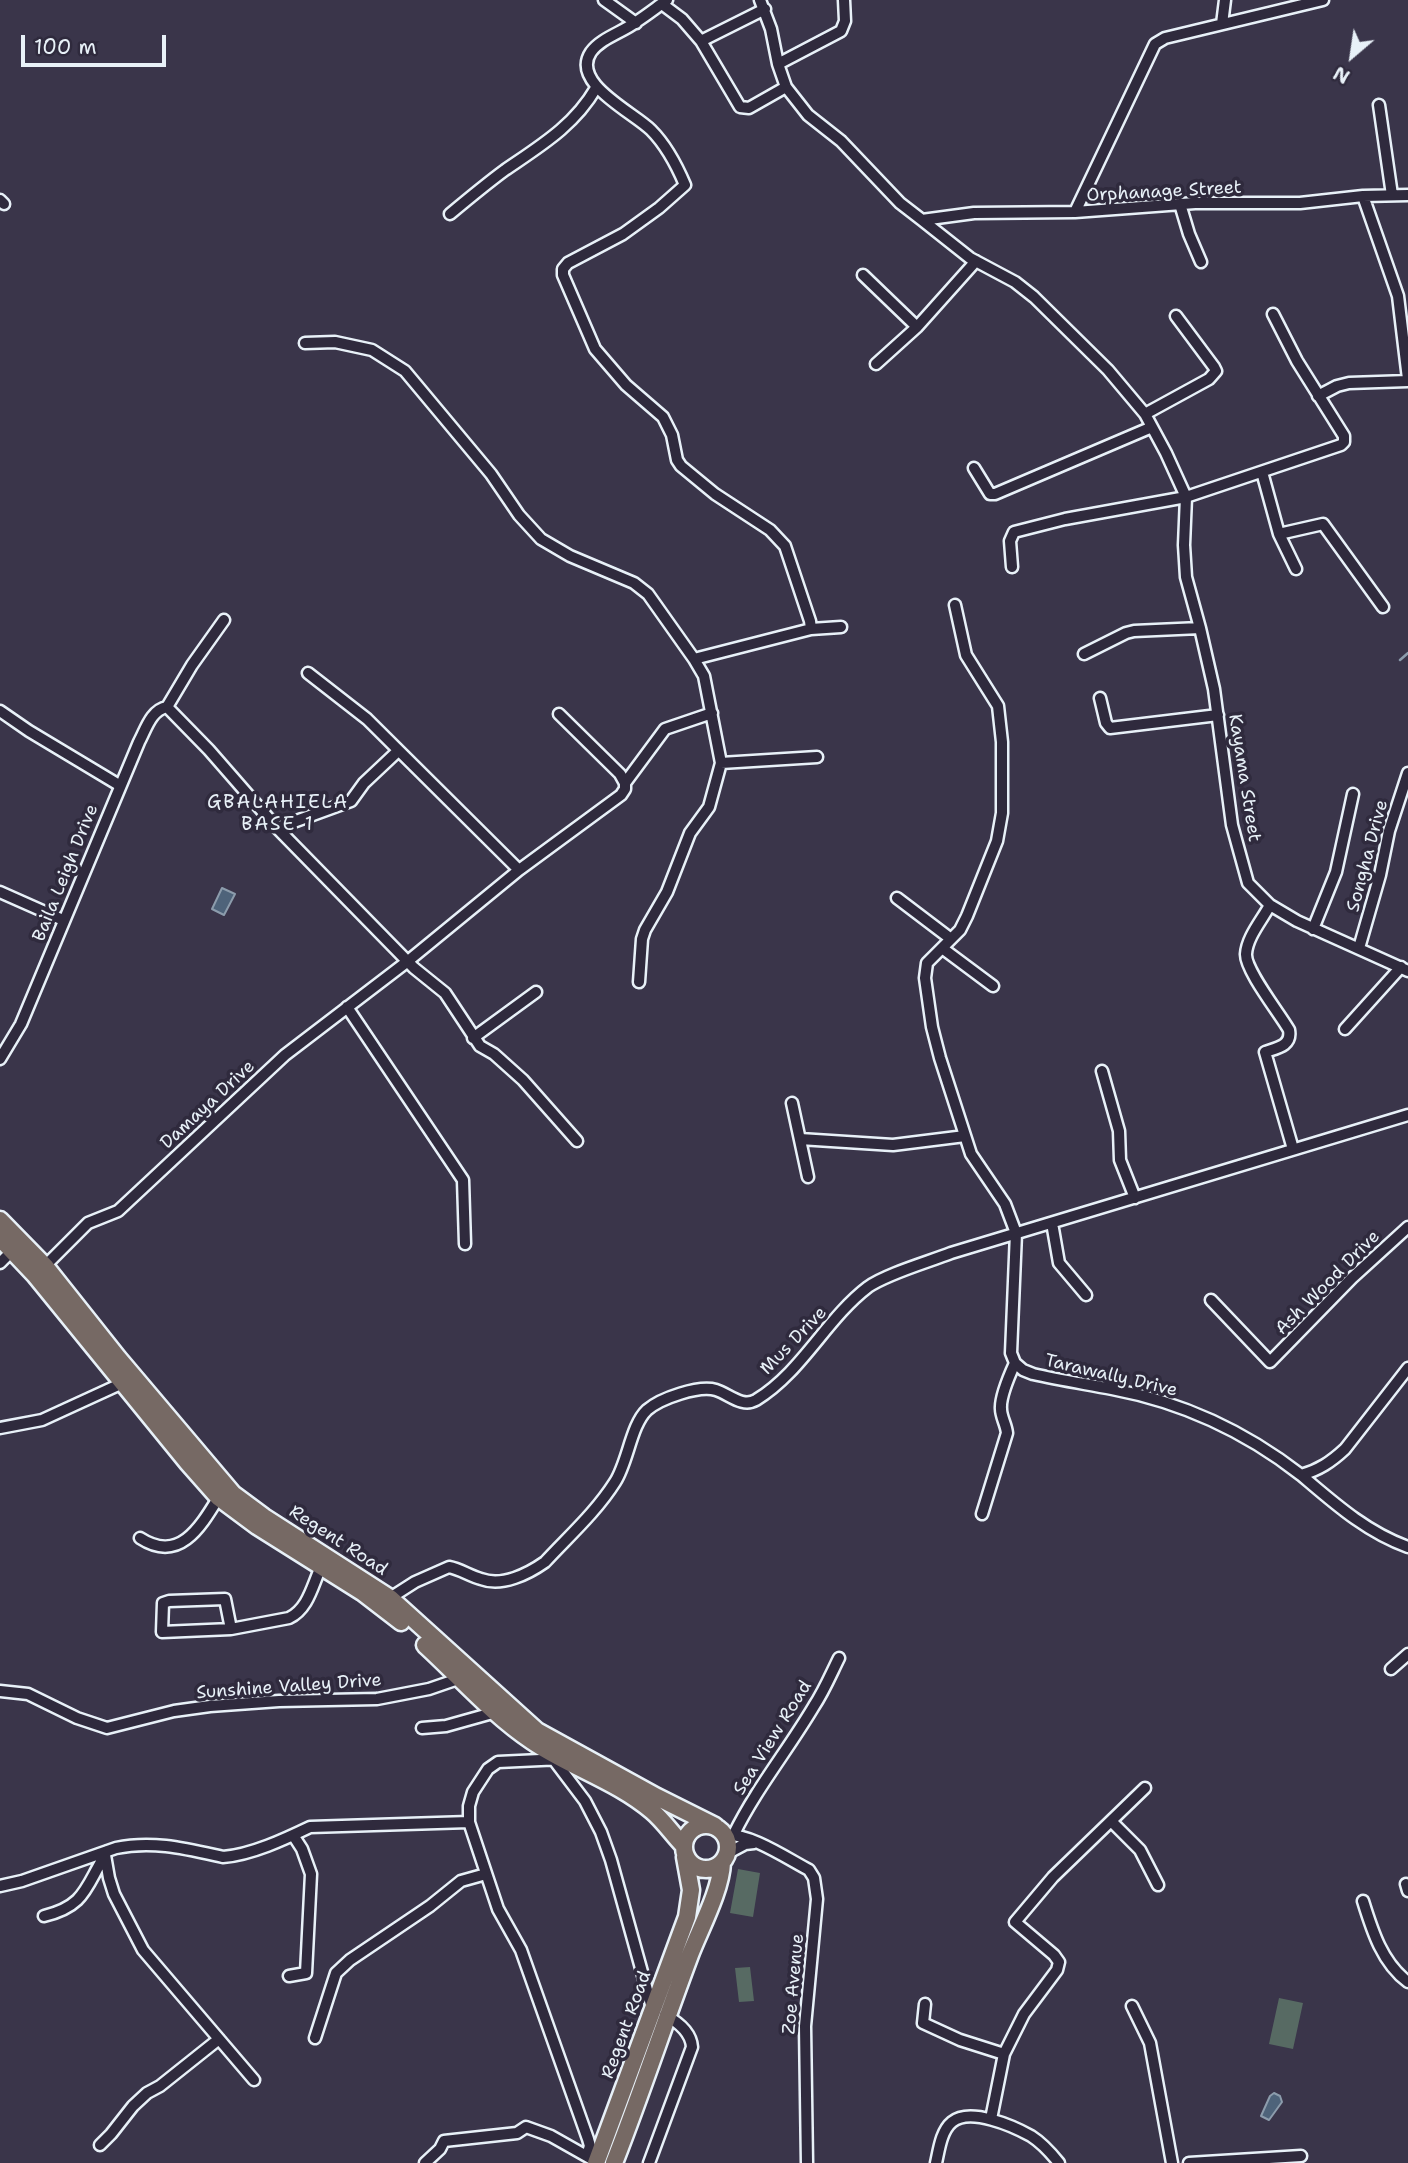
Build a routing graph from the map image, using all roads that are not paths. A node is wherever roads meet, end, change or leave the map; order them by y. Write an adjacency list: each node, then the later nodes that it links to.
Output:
1 (604, 0): 7 (street)
2 (1225, 0): 8 (street)
3 (1323, 0): 8 (street)
4 (845, 1): 10 (street)
5 (664, 2): 7 (street); 9 (street)
6 (762, 4): 9 (street); 10 (street)
7 (636, 23): 12 (street)
8 (1222, 24): 18 (street)
9 (701, 41): 11 (street)
10 (778, 64): 11 (street)
11 (786, 87): 20 (street)
12 (596, 88): 19 (street); 45 (street)
13 (1379, 105): 14 (street)
14 (1392, 195): 15 (street, Orphanage Street); 16 (street, Orphanage Street)
15 (1408, 195)
16 (1363, 196): 17 (street, Orphanage Street); 24 (street)
17 (1180, 204): 18 (street, Orphanage Street); 22 (street)
18 (1075, 212): 20 (street, Orphanage Street)
19 (450, 214)
20 (922, 220): 21 (street)
21 (976, 261): 27 (street); 32 (street)
22 (1201, 262)
23 (863, 275): 27 (street)
24 (1403, 296): 30 (street)
25 (1273, 314): 31 (street)
26 (1176, 316): 32 (street)
27 (917, 327): 29 (street)
28 (305, 343): 47 (street)
29 (876, 364)
30 (1408, 380): 31 (street)
31 (1318, 396): 35 (street)
32 (1145, 414): 33 (street)
33 (1152, 427): 34 (street); 36 (street)
34 (974, 468)
35 (1262, 472): 36 (street); 37 (street)
36 (1186, 497): 38 (street); 44 (street, Kayama Street)
37 (1279, 534): 39 (street); 41 (street)
38 (1012, 567)
39 (1296, 569)
40 (955, 605): 69 (street)
41 (1383, 607)
42 (224, 620): 50 (street, Baila Leigh Drive)
43 (841, 627): 45 (street)
44 (1200, 628): 46 (street); 54 (street, Kayama Street)
45 (811, 629): 47 (street)
46 (1084, 654)
47 (694, 659): 52 (street)
48 (308, 673): 55 (street)
49 (1100, 698): 54 (street)
50 (167, 707): 60 (street, Baila Leigh Drive); 62 (street)
51 (0, 711): 60 (street)
52 (712, 713): 57 (street); 59 (street, Damaya Drive)
53 (559, 715): 59 (street)
54 (1218, 715): 66 (street, Kayama Street)
55 (398, 751): 62 (street); 63 (street)
56 (817, 757): 57 (street)
57 (721, 763): 74 (street)
58 (1408, 773): 71 (street, Songha Drive)
59 (625, 783): 63 (street, Damaya Drive)
60 (119, 785): 67 (street, Baila Leigh Drive)
61 (1353, 794): 68 (street)
62 (277, 828): 72 (street)
63 (519, 870): 72 (street, Damaya Drive)
64 (0, 892): 67 (street)
65 (897, 898): 69 (street)
66 (1270, 905): 68 (street, Kayama Street); 87 (street)
67 (63, 920): 80 (street, Baila Leigh Drive)
68 (1313, 929): 71 (street, Kayama Street)
69 (951, 939): 70 (street)
70 (942, 948): 75 (street); 84 (street)
71 (1359, 948): 73 (street, Kayama Street)
72 (408, 961): 77 (street, Damaya Drive); 79 (street)
73 (1404, 969): 78 (street)
74 (639, 982)
75 (993, 986)
76 (536, 992): 79 (street)
77 (347, 1007): 95 (street); 98 (street, Damaya Drive)
78 (1345, 1029)
79 (473, 1038): 86 (street)
80 (0, 1059)
81 (1102, 1071): 89 (street)
82 (792, 1103): 85 (street)
83 (1408, 1115): 87 (street)
84 (965, 1136): 85 (street); 93 (street)
85 (800, 1139): 88 (street)
86 (577, 1141)
87 (1293, 1149): 89 (street)
88 (808, 1177)
89 (1135, 1198): 91 (street)
90 (0, 1220): 96 (main road, Regent Road)
91 (1052, 1223): 93 (street); 99 (street)
92 (1408, 1227): 100 (street, Ash Wood Drive)
93 (1016, 1233): 101 (street); 111 (street, Mus Drive)
94 (0, 1238): 96 (main road, Regent Road)
95 (465, 1244)
96 (18, 1246): 97 (street); 98 (main road, Regent Road)
97 (0, 1263)
98 (40, 1270): 103 (main road, Regent Road)
99 (1086, 1295)
100 (1211, 1300)
101 (1015, 1363): 105 (street, Tarawally Drive); 107 (street)
102 (1408, 1368): 105 (street)
103 (129, 1380): 104 (street); 106 (main road, Regent Road)
104 (0, 1428)
105 (1301, 1475): 109 (street, Tarawally Drive)
106 (222, 1491): 108 (street); 110 (main road, Regent Road)
107 (982, 1514)
108 (140, 1538)
109 (1408, 1547)
110 (323, 1562): 111 (main road, Regent Road); 112 (street); 116 (main road, Regent Road)
111 (390, 1598): 120 (main road, Regent Road)
112 (231, 1629): 112 (street)
113 (1408, 1654): 115 (street)
114 (839, 1658): 124 (street, Sea View Road)
115 (1391, 1669)
116 (461, 1678): 117 (street, Sunshine Valley Drive); 118 (main road, Regent Road)
117 (0, 1692)
118 (496, 1712): 119 (street); 120 (main road, Regent Road)
119 (422, 1728)
120 (563, 1757): 123 (street); 124 (main road, Regent Road); 127 (main road, Regent Road); 139 (street)
121 (1145, 1788): 122 (street)
122 (1111, 1821): 131 (street); 143 (street)
123 (469, 1822): 125 (street); 130 (street)
124 (724, 1832): 126 (street, Zoe Avenue); 127 (main road); 129 (main road)
125 (293, 1835): 128 (street); 135 (street)
126 (755, 1843): 129 (street); 152 (street, Zoe Avenue)
127 (684, 1852): 129 (main road); 139 (main road, Regent Road)
128 (106, 1853): 132 (street); 134 (street); 142 (street)
129 (725, 1858): 140 (main road, Regent Road)
130 (486, 1874): 141 (street); 148 (street)
131 (1158, 1885)
132 (0, 1886)
133 (1363, 1901): 136 (street)
134 (44, 1916)
135 (289, 1976)
136 (1408, 1982)
137 (925, 2004): 143 (street)
138 (1132, 2006): 155 (street)
139 (652, 2009): 140 (street); 148 (main road, Regent Road)
140 (668, 2016): 150 (main road, Regent Road); 151 (street)
141 (315, 2038)
142 (219, 2039): 144 (street); 146 (street)
143 (1004, 2054): 145 (street)
144 (254, 2080)
145 (991, 2119): 153 (street); 154 (street)
146 (100, 2145)
147 (1301, 2156): 156 (street)
148 (593, 2160): 149 (street)
149 (425, 2163)
150 (614, 2163)
151 (649, 2163)
152 (807, 2163)
153 (936, 2163)
154 (1059, 2163)
155 (1171, 2163)
156 (1189, 2163)

